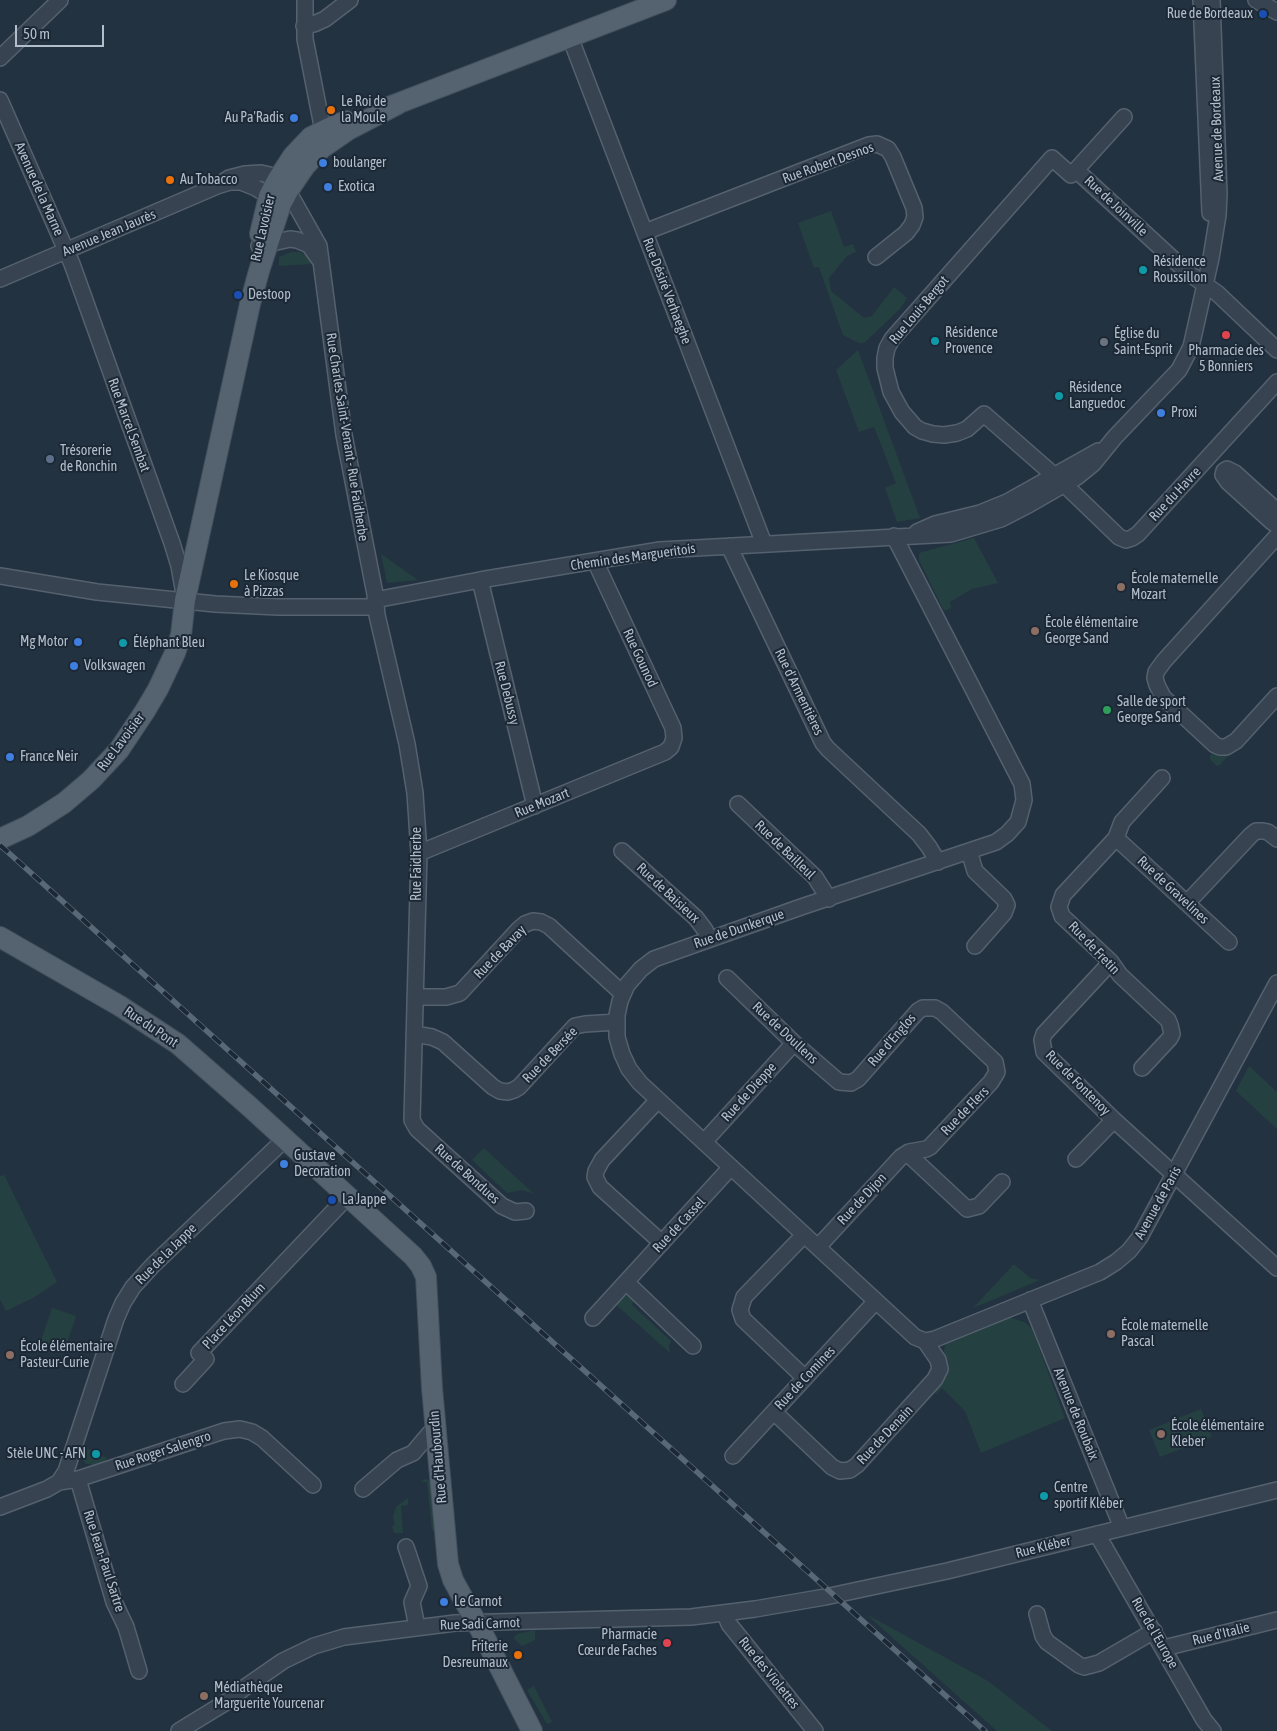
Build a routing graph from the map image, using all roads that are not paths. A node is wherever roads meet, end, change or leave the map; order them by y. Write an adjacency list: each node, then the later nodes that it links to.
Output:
1 (60, 0): 11 (street)
2 (304, 0): 9 (street)
3 (350, 0): 9 (street)
4 (666, 0): 10 (main road)
5 (1201, 0): 22 (street, Avenue de Bordeaux)
6 (1212, 0): 22 (street, Avenue de Bordeaux)
7 (1256, 0): 8 (street)
8 (1277, 12)
9 (304, 26): 14 (street)
10 (570, 37): 14 (main road); 18 (street, Rue Désiré Verhaeghe)
11 (0, 58)
12 (0, 100): 20 (street, Avenue de la Marne)
13 (1124, 117): 16 (street)
14 (330, 134): 17 (main road, Rue Lavoisier)
15 (1052, 158): 16 (street, Rue de Joinville); 28 (street, Rue Louis Bergot)
16 (1076, 170): 25 (street, Rue de Joinville)
17 (279, 190): 19 (main road, Rue Lavoisier); 20 (street, Avenue Jean Jaurès); 23 (street, Rue Charles Saint-Venant - Rue Faidherbe)
18 (645, 232): 21 (street, Rue Robert Desnos); 33 (street, Rue Désiré Verhaeghe)
19 (264, 247): 23 (street); 38 (main road, Rue Lavoisier)
20 (66, 251): 24 (street, Avenue Jean Jaurès); 38 (street, Rue Marcel Sembat)
21 (876, 257)
22 (1211, 258): 25 (street, Avenue de Bordeaux)
23 (321, 265): 39 (street, Rue Charles Saint-Venant - Rue Faidherbe)
24 (0, 279)
25 (1205, 284): 26 (street, Rue de Joinville); 28 (street, Avenue de Bordeaux)
26 (1277, 350)
27 (1277, 382): 28 (street, Rue du Havre)
28 (1060, 480): 31 (street, Avenue de Bordeaux)
29 (1277, 511): 30 (street)
30 (1277, 525)
31 (901, 536): 33 (street, Chemin des Margueritois); 49 (street, Rue de Dunkerque)
32 (1277, 536): 40 (street)
33 (764, 544): 34 (street, Chemin des Margueritois)
34 (729, 546): 35 (street, Chemin des Margueritois); 51 (street, Rue d'Armentières)
35 (594, 561): 37 (street, Chemin des Margueritois); 41 (street, Rue Gounod)
36 (0, 576): 38 (street, Chemin des Margueritois)
37 (480, 580): 39 (street, Chemin des Margueritois); 44 (street, Rue Debussy)
38 (185, 600): 39 (street, Chemin des Margueritois); 45 (main road, Rue Lavoisier); 45 (main road, Rue Lavoisier)
39 (376, 604): 50 (street, Rue Faidherbe)
40 (1277, 696)
41 (664, 752): 44 (street, Rue Mozart)
42 (1162, 778): 46 (street, Rue de Fretin)
43 (738, 804): 52 (street, Rue de Bailleul)
44 (535, 806): 50 (street, Rue Mozart)
45 (7, 830)
46 (1116, 838): 53 (street, Rue de Gravelines); 58 (street, Rue de Fretin)
47 (1277, 839): 53 (street)
48 (622, 851): 55 (street, Rue de Baisieux)
49 (969, 851): 51 (street, Rue de Dunkerque); 57 (street)
50 (419, 853): 62 (street, Rue Faidherbe)
51 (938, 862): 52 (street, Rue de Dunkerque)
52 (829, 899): 55 (street, Rue de Dunkerque)
53 (1187, 903): 56 (street, Rue de Gravelines)
54 (0, 937): 72 (main road, Rue du Pont)
55 (709, 939): 61 (street, Rue de Dunkerque)
56 (1229, 942)
57 (975, 946)
58 (1111, 962): 67 (street, Rue de Fretin); 70 (street, Rue de Fontenoy)
59 (727, 978): 66 (street, Rue de Doullens)
60 (1277, 983): 77 (street, Avenue de Paris)
61 (623, 994): 62 (street, Rue de Bavay); 64 (street, Rue de Dunkerque)
62 (416, 997): 65 (street, Rue Faidherbe)
63 (942, 1012): 68 (street, Rue d'Englos); 74 (street, Rue de Flers)
64 (617, 1022): 65 (street, Rue de Bersée); 69 (street, Rue de Dunkerque)
65 (414, 1034): 71 (street, Rue Faidherbe)
66 (794, 1043): 68 (street, Rue de Doullens); 73 (street, Rue de Dieppe)
67 (1142, 1068)
68 (846, 1084)
69 (658, 1100): 73 (street, Rue de Dunkerque); 82 (street)
70 (1114, 1120): 75 (street); 77 (street, Rue de Fontenoy)
71 (414, 1125): 80 (street, Rue de Bondues)
72 (284, 1140): 79 (main road, Rue d'Haubourdin); 97 (street, Rue de la Jappe)
73 (704, 1142): 76 (street, Rue de Dunkerque)
74 (907, 1153): 78 (street); 83 (street, Rue de Dijon)
75 (1076, 1159)
76 (732, 1167): 81 (street, Rue de Dunkerque); 82 (street, Rue de Cassel)
77 (1174, 1174): 84 (street, Rue de Fontenoy); 87 (street, Avenue de Paris)
78 (1002, 1182)
79 (347, 1197): 92 (street, Place Léon Blum); 94 (main road, Rue d'Haubourdin)
80 (526, 1211)
81 (804, 1235): 83 (street, Rue de Dunkerque); 91 (street)
82 (662, 1243): 85 (street, Rue de Cassel)
83 (818, 1247): 86 (street, Rue de Dunkerque)
84 (1277, 1268)
85 (626, 1282): 88 (street, Rue de Cassel); 90 (street)
86 (876, 1300): 89 (street, Rue de Dunkerque); 91 (street, Rue de Comines)
87 (1030, 1300): 89 (street, Avenue de Paris); 102 (street, Avenue de Roubaix)
88 (593, 1318)
89 (925, 1341): 93 (street, Rue de Denain)
90 (693, 1346)
91 (805, 1378): 93 (street, Rue de Comines)
92 (183, 1384)
93 (774, 1412): 95 (street, Rue de Comines)
94 (436, 1432): 99 (street); 109 (main road, Rue d'Haubourdin)
95 (733, 1456)
96 (78, 1479): 97 (street, Rue Roger Salengro); 98 (street, Rue Roger Salengro); 113 (street, Rue Jean-Paul Sartre)
97 (59, 1482): 101 (street, Rue Roger Salengro)
98 (313, 1485)
99 (363, 1489)
100 (1277, 1490): 102 (street, Rue Kléber)
101 (0, 1507)
102 (1122, 1528): 103 (street, Rue Kléber)
103 (1097, 1534): 105 (street, Rue Kléber); 111 (street, Rue de l'Europe)
104 (406, 1547): 110 (street)
105 (807, 1600): 106 (street, Rue Sadi Carnot)
106 (725, 1614): 109 (street, Rue Sadi Carnot); 117 (street, Rue des Violettes)
107 (1037, 1614): 111 (street)
108 (1277, 1620): 112 (street, Rue d'Italie)
109 (476, 1622): 110 (street, Rue Sadi Carnot); 116 (main road, Rue d'Haubourdin)
110 (418, 1627): 115 (street, Rue Sadi Carnot)
111 (1154, 1631): 112 (street, Rue de l'Europe)
112 (1164, 1648): 114 (street, Rue de l'Europe)
113 (139, 1671)
114 (1208, 1730)
115 (180, 1731)
116 (532, 1731)
117 (815, 1731)

